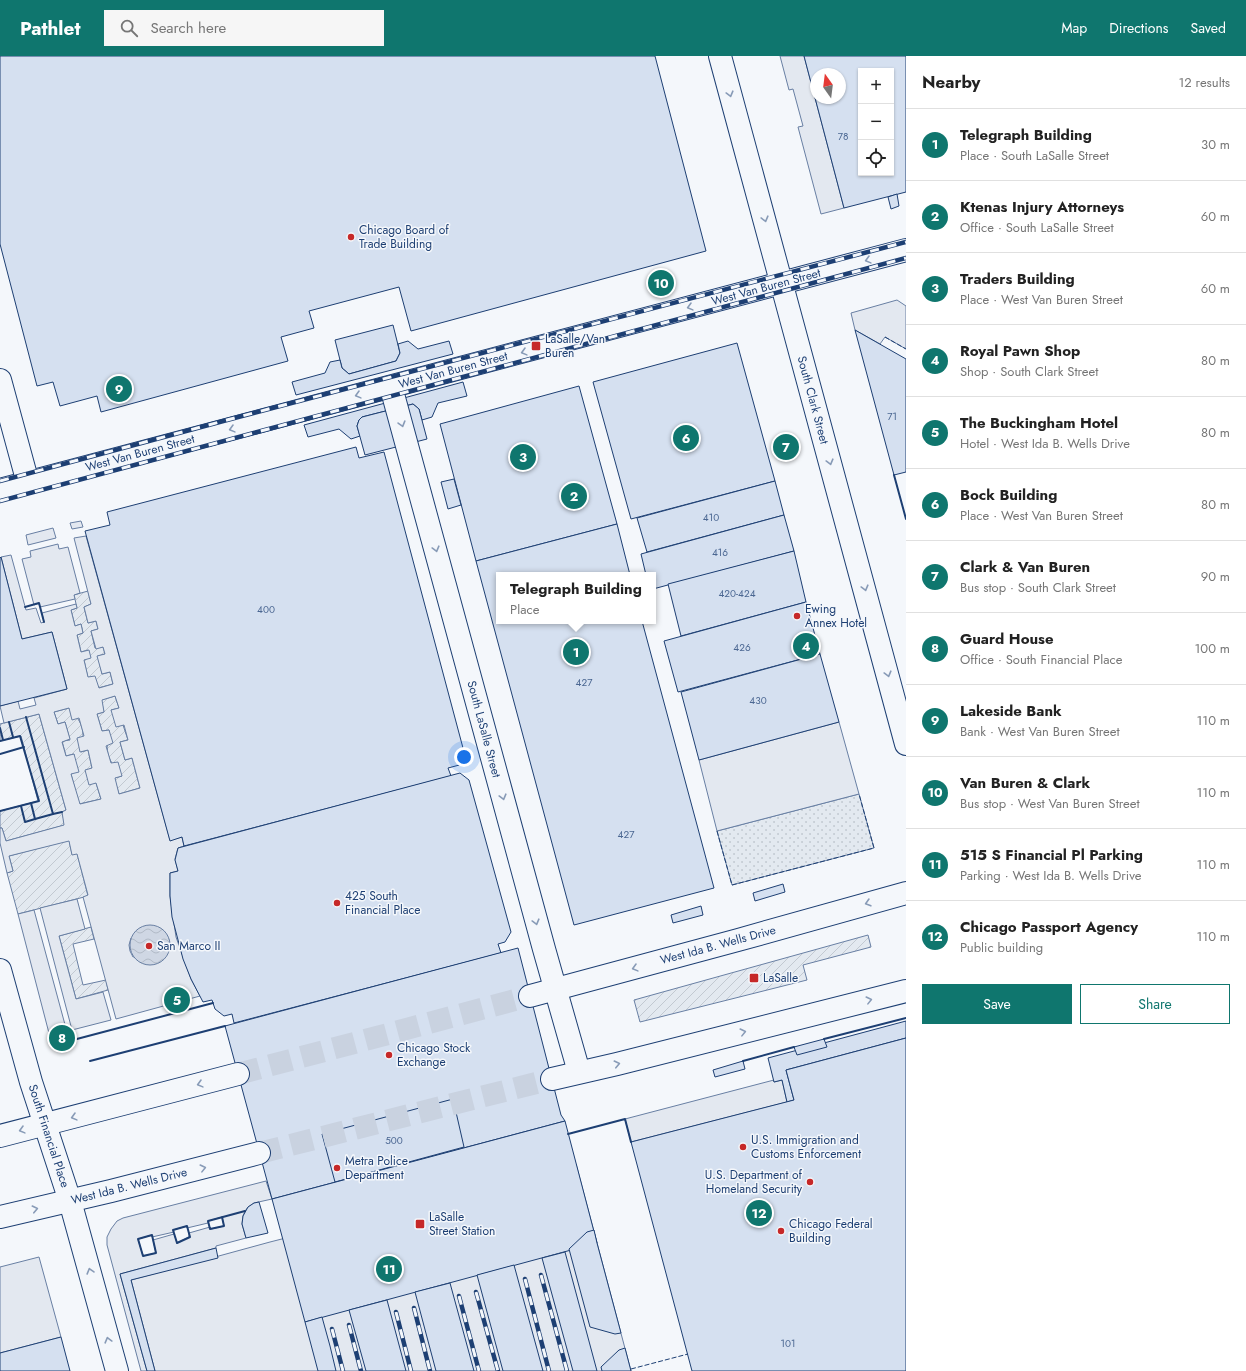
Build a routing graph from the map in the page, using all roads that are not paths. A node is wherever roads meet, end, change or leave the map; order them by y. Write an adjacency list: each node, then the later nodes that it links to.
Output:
1 (720, 56): 3 (main road, South Clark Street, one-way to 3)
2 (906, 250): 3 (main road, West Van Buren Street, one-way to 3)
3 (782, 283): 5 (main road, West Van Buren Street, one-way to 5); 8 (main road, South Clark Street, one-way to 8)
4 (0, 380): 6 (main road)
5 (391, 386): 6 (main road, West Van Buren Street, one-way to 6); 11 (main road, South LaSalle Street, one-way to 11)
6 (28, 483): 7 (main road, West Van Buren Street)
7 (0, 490)
8 (906, 744)
9 (906, 893): 11 (main road, West Ida B. Wells Drive, one-way to 11)
10 (0, 970): 17 (main road, South Financial Place)
11 (555, 990): 13 (main road, West Ida B. Wells Drive); 14 (main road, South LaSalle Street)
12 (906, 991): 14 (main road, one-way to 12)
13 (530, 996)
14 (579, 1072): 16 (main road)
15 (238, 1074): 17 (main road, one-way to 17)
16 (552, 1079)
17 (45, 1124): 18 (main road, one-way to 18); 20 (main road, South Financial Place)
18 (0, 1136)
19 (259, 1153): 20 (main road, West Ida B. Wells Drive, one-way to 19)
20 (70, 1201): 21 (main road, West Ida B. Wells Drive, one-way to 20); 22 (main road, South Financial Place, one-way to 20)
21 (0, 1218)
22 (117, 1371)

